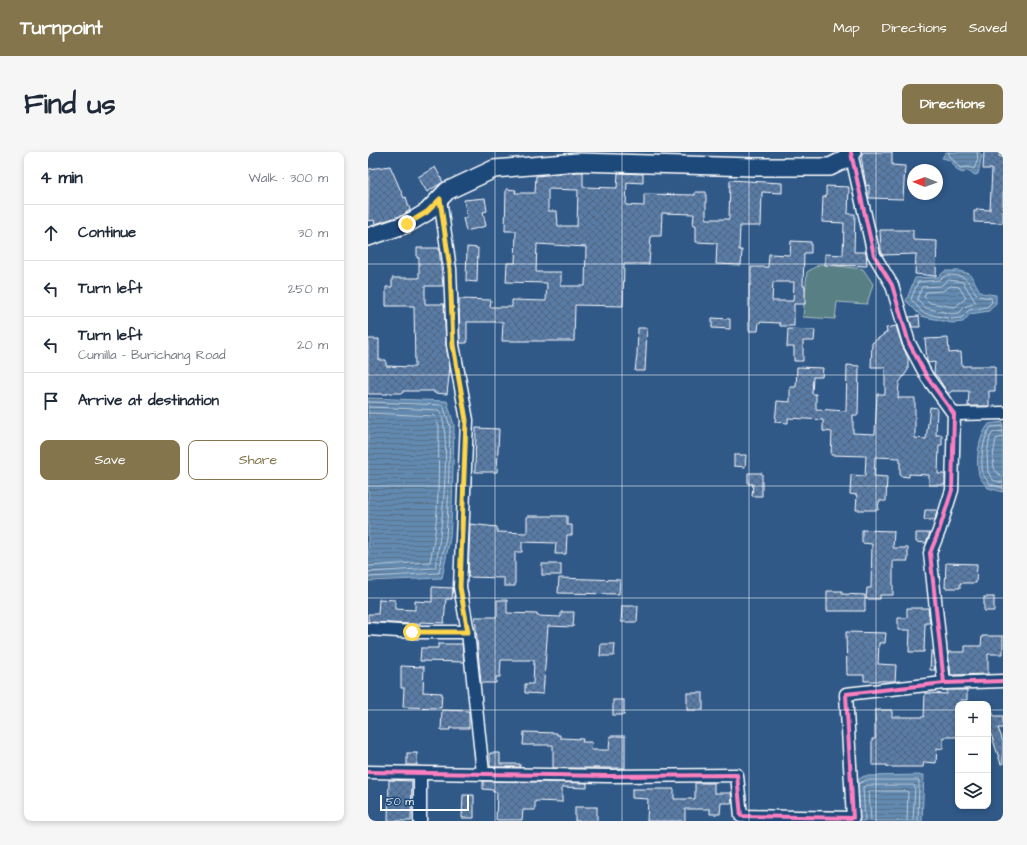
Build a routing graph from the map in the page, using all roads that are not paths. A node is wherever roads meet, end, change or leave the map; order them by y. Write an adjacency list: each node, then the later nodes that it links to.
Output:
1 (852, 153): 2 (main road); 5 (street)
2 (440, 199): 3 (main road); 7 (street)
3 (368, 237)
4 (1003, 413): 5 (street)
5 (954, 414): 9 (street)
6 (368, 629): 7 (street)
7 (468, 632): 12 (street)
8 (1003, 681): 9 (street)
9 (944, 683): 12 (street)
10 (368, 772): 11 (street)
11 (420, 773): 12 (street); 13 (street)
12 (483, 773)
13 (420, 821)

